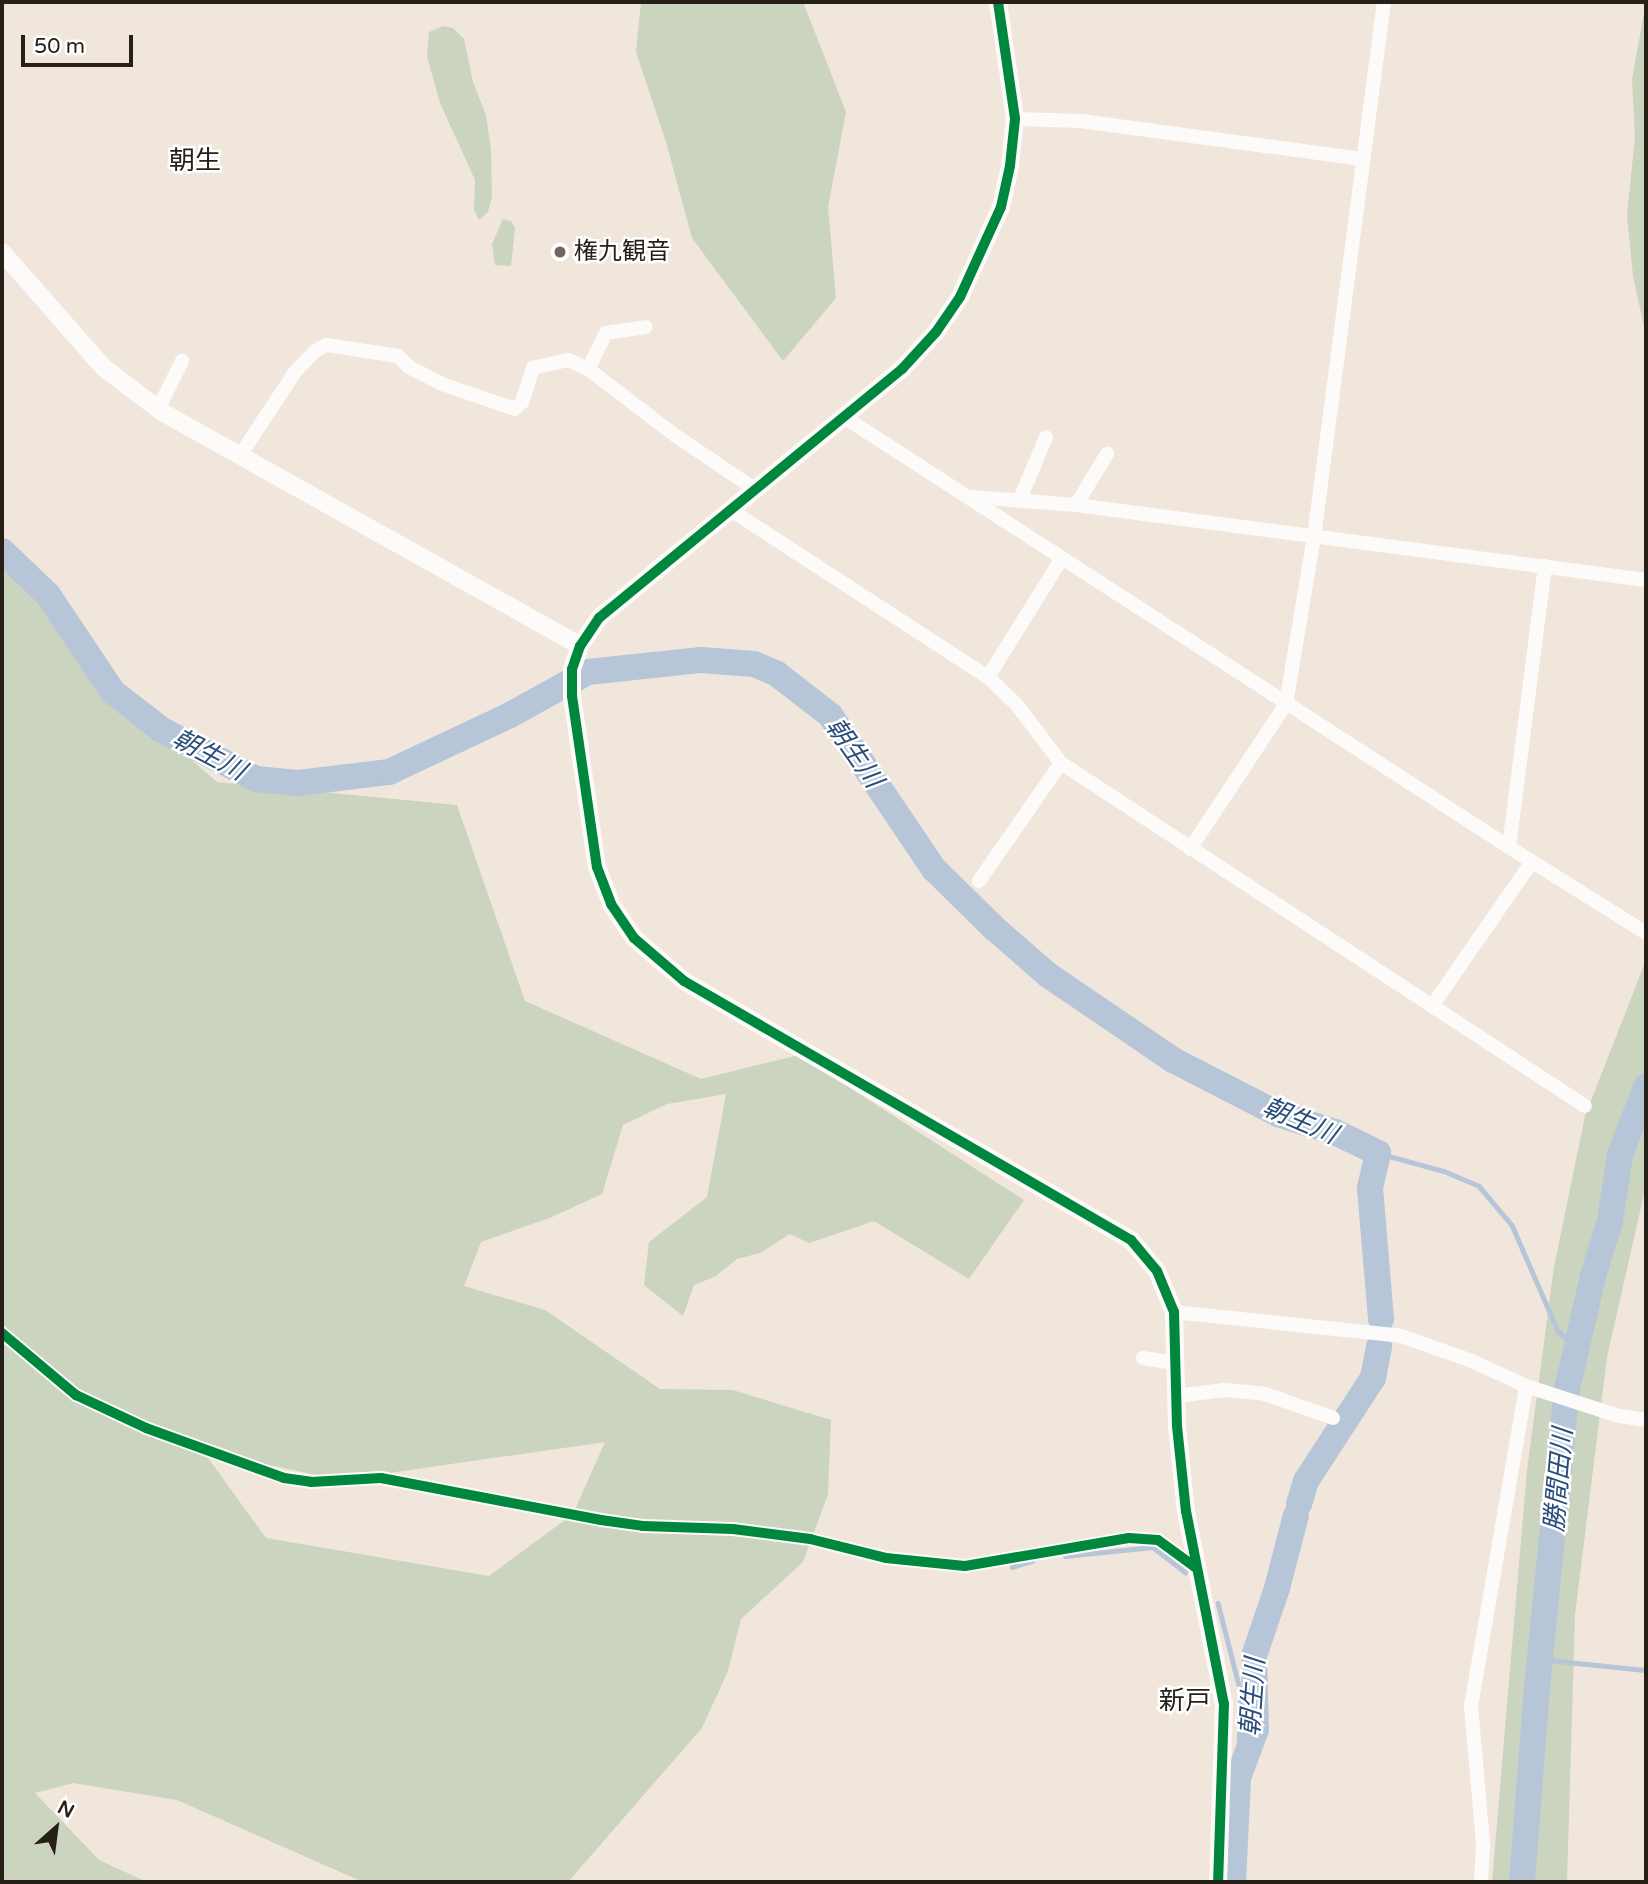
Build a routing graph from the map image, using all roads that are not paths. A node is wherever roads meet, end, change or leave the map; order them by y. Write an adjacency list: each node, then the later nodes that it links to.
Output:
1 (998, 2): 3 (street)
2 (1384, 2): 4 (street)
3 (1015, 119): 4 (street); 10 (street)
4 (1362, 159): 19 (street)
5 (2, 252): 9 (street)
6 (646, 327): 8 (street)
7 (182, 360): 9 (street)
8 (588, 369): 12 (street); 14 (street)
9 (158, 409): 12 (street)
10 (845, 416): 14 (street); 15 (street)
11 (1046, 437): 16 (street)
12 (241, 454): 23 (street)
13 (1107, 454): 17 (street)
14 (754, 488): 18 (street)
15 (971, 497): 16 (street); 20 (street)
16 (1020, 499): 17 (street)
17 (1076, 505): 19 (street)
18 (729, 509): 23 (street); 24 (street)
19 (1314, 537): 21 (street); 25 (street)
20 (1062, 558): 24 (street); 25 (street)
21 (1545, 566): 22 (street); 27 (street)
22 (1646, 580)
23 (580, 646): 34 (street)
24 (989, 677): 26 (street)
25 (1286, 704): 27 (street); 28 (street)
26 (1060, 763): 28 (street); 30 (street)
27 (1509, 847): 29 (street)
28 (1190, 849): 32 (street)
29 (1531, 863): 31 (street); 32 (street)
30 (979, 881)
31 (1646, 933)
32 (1432, 1006): 33 (street)
33 (1585, 1106)
34 (1174, 1312): 37 (street); 38 (street)
35 (2, 1332): 42 (street)
36 (1143, 1359): 37 (street)
37 (1175, 1363): 39 (street)
38 (1527, 1386): 41 (street); 44 (street)
39 (1176, 1396): 40 (street); 42 (street)
40 (1333, 1418)
41 (1646, 1420)
42 (1195, 1567): 43 (street)
43 (1218, 1882)
44 (1480, 1882)

